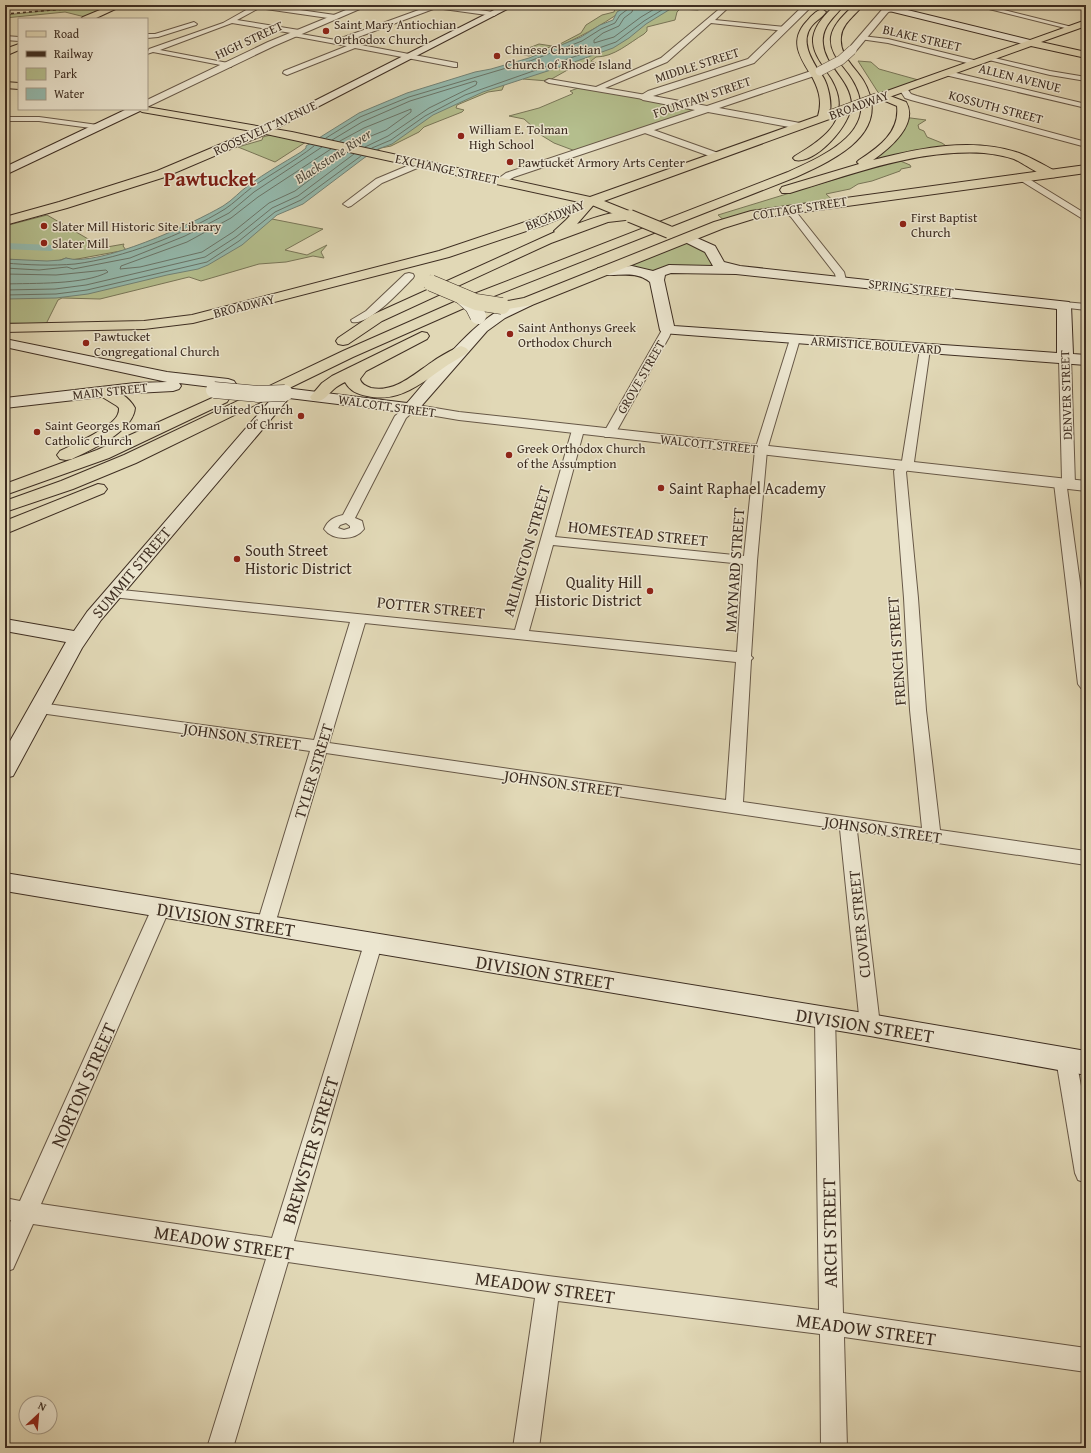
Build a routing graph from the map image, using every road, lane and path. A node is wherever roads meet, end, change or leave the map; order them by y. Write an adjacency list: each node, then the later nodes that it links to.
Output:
1 (120, 5): 19 (main road)
2 (259, 5): 20 (street); 24 (street)
3 (365, 5): 20 (street, HIGH STREET)
4 (427, 5): 15 (street)
5 (512, 5): 18 (main road, ROOSEVELT AVENUE)
6 (728, 5): 23 (street)
7 (809, 5): 27 (street, MIDDLE STREET)
8 (831, 5): 45 (main road)
9 (840, 5): 85 (main road)
10 (859, 5): 83 (main road)
11 (876, 5): 17 (main road)
12 (911, 5): 17 (street)
13 (976, 5): 26 (street)
14 (1079, 5): 16 (street)
15 (436, 6): 18 (street); 33 (street)
16 (1086, 7)
17 (889, 9): 31 (street, FOUNTAIN STREET); 34 (main road)
18 (494, 14): 40 (main road, ROOSEVELT AVENUE)
19 (88, 18)
20 (334, 18): 28 (street, HIGH STREET)
21 (214, 20): 24 (street)
22 (203, 21): 29 (street)
23 (710, 21): 27 (street); 52 (street)
24 (230, 22): 28 (street); 37 (street)
25 (1086, 23): 26 (main road, BROADWAY)
26 (1073, 28): 34 (main road, BROADWAY)
27 (785, 29): 54 (street, MIDDLE STREET)
28 (296, 33): 33 (street); 43 (street, HIGH STREET)
29 (148, 36)
30 (5, 38): 32 (street)
31 (862, 38): 42 (street, BLAKE STREET); 45 (street, FOUNTAIN STREET, bridge)
32 (18, 39)
33 (336, 43): 35 (street)
34 (1031, 43): 39 (main road); 41 (main road, BROADWAY)
35 (354, 46): 40 (street); 47 (street)
36 (18, 47): 38 (main road)
37 (149, 51): 43 (street)
38 (5, 53)
39 (1086, 55)
40 (410, 56): 44 (street); 67 (main road, ROOSEVELT AVENUE)
41 (989, 58): 42 (main road, BROADWAY); 48 (street)
42 (975, 63): 46 (main road, BROADWAY)
43 (228, 65): 56 (street, HIGH STREET)
44 (454, 65)
45 (818, 72): 58 (street, FOUNTAIN STREET); 62 (main road)
46 (948, 73): 53 (main road, BROADWAY); 57 (street, ALLEN AVENUE)
47 (287, 74)
48 (1086, 79)
49 (549, 81): 52 (street)
50 (5, 86): 51 (main road)
51 (18, 87)
52 (597, 89): 54 (street)
53 (903, 89): 55 (main road, BROADWAY); 69 (street, KOSSUTH STREET)
54 (643, 97): 58 (street)
55 (880, 97): 62 (main road, BROADWAY, bridge); 75 (main road)
56 (148, 104)
57 (1086, 106)
58 (709, 109): 65 (street); 68 (street, FOUNTAIN STREET)
59 (32, 110): 64 (street)
60 (134, 110): 66 (main road)
61 (148, 110): 67 (main road, EXCHANGE STREET)
62 (827, 116): 65 (main road, BROADWAY)
63 (5, 119): 64 (street)
64 (28, 119): 66 (street)
65 (800, 126): 70 (main road, BROADWAY)
66 (98, 127): 73 (main road)
67 (265, 130): 71 (main road, EXCHANGE STREET); 84 (main road, ROOSEVELT AVENUE)
68 (645, 130): 70 (street); 77 (street, FOUNTAIN STREET)
69 (1086, 145)
70 (718, 156): 79 (main road, BROADWAY)
71 (419, 164): 77 (main road, EXCHANGE STREET); 78 (street)
72 (1086, 169): 74 (main road, COTTAGE STREET)
73 (5, 171)
74 (1051, 174): 75 (main road); 76 (main road, COTTAGE STREET)
75 (834, 176): 83 (main road)
76 (1021, 177): 80 (main road, COTTAGE STREET); 82 (street)
77 (500, 180): 79 (main road, EXCHANGE STREET)
78 (348, 204)
79 (585, 205): 81 (main road, EXCHANGE STREET); 88 (main road); 90 (main road, BROADWAY)
80 (787, 209): 87 (main road, COTTAGE STREET); 97 (street)
81 (630, 216): 86 (main road, bridge); 88 (main road)
82 (1086, 218)
83 (679, 219): 91 (main road)
84 (5, 220)
85 (614, 232)
86 (669, 232): 87 (main road); 89 (main road)
87 (688, 238): 89 (main road, COTTAGE STREET); 92 (main road)
88 (546, 240): 109 (main road)
89 (660, 249): 93 (main road, COTTAGE STREET)
90 (444, 254): 94 (main road, BROADWAY); 98 (main road)
91 (590, 254): 115 (main road); 124 (main road)
92 (736, 270): 96 (main road); 97 (main road, SPRING STREET)
93 (603, 271): 96 (main road); 101 (main road, COTTAGE STREET)
94 (369, 274): 95 (main road, COTTAGE STREET); 105 (main road, BROADWAY)
95 (409, 276): 98 (main road, COTTAGE STREET); 104 (street)
96 (657, 280): 106 (main road, GROVE STREET)
97 (841, 280): 102 (main road, SPRING STREET)
98 (428, 281): 100 (main road, COTTAGE STREET, bridge)
99 (482, 282): 109 (main road)
100 (463, 297): 101 (main road, COTTAGE STREET, bridge); 107 (main road, bridge)
101 (527, 302): 107 (main road)
102 (1064, 305): 103 (street, SPRING STREET); 113 (main road, DENVER STREET)
103 (1086, 307)
104 (356, 320)
105 (8, 329)
106 (667, 330): 108 (main road, ARMISTICE BOULEVARD); 127 (street, GROVE STREET)
107 (474, 335): 112 (main road)
108 (795, 339): 111 (main road, ARMISTICE BOULEVARD); 128 (street, MAYNARD STREET)
109 (343, 341): 117 (main road)
110 (5, 343): 116 (main road, WALCOTT STREET)
111 (926, 348): 113 (main road, ARMISTICE BOULEVARD); 129 (street)
112 (461, 351): 115 (main road); 125 (main road)
113 (1065, 358): 114 (main road, ARMISTICE BOULEVARD); 131 (street, DENVER STREET)
114 (1086, 360)
115 (360, 368): 122 (main road)
116 (130, 369): 119 (main road, WALCOTT STREET); 120 (main road)
117 (280, 370)
118 (264, 378): 133 (main road)
119 (221, 387): 120 (main road, MAIN STREET); 121 (main road, WALCOTT STREET, bridge)
120 (111, 391): 123 (main road, MAIN STREET); 130 (main road)
121 (284, 396): 122 (main road, WALCOTT STREET); 139 (main road, SUMMIT STREET)
122 (318, 397): 125 (main road, WALCOTT STREET)
123 (5, 403)
124 (239, 407): 134 (main road); 136 (main road)
125 (411, 408): 126 (street, WALCOTT STREET); 135 (street)
126 (578, 430): 127 (street, WALCOTT STREET); 137 (street, ARLINGTON STREET)
127 (609, 434): 128 (street, WALCOTT STREET)
128 (762, 450): 129 (street, WALCOTT STREET); 138 (street, MAYNARD STREET)
129 (905, 466): 131 (street, WALCOTT STREET); 151 (street, FRENCH STREET)
130 (5, 481)
131 (1064, 484): 132 (street, WALCOTT STREET); 145 (street, DENVER STREET)
132 (1086, 486)
133 (5, 490)
134 (5, 507)
135 (348, 520)
136 (5, 528)
137 (547, 540): 138 (street, HOMESTEAD STREET); 142 (street, ARLINGTON STREET)
138 (750, 562): 144 (street, MAYNARD STREET)
139 (112, 593): 140 (street, POTTER STREET); 143 (main road, SUMMIT STREET)
140 (359, 618): 142 (street, POTTER STREET); 147 (street, TYLER STREET)
141 (5, 625): 143 (main road)
142 (521, 634): 144 (street, POTTER STREET)
143 (78, 638): 146 (main road, SUMMIT STREET)
144 (745, 658): 149 (street, MAYNARD STREET)
145 (1086, 684)
146 (40, 708): 147 (street, JOHNSON STREET); 148 (main road, SUMMIT STREET)
147 (320, 747): 149 (street, JOHNSON STREET); 155 (street, TYLER STREET)
148 (5, 770)
149 (734, 808): 150 (street, JOHNSON STREET)
150 (848, 824): 151 (street, JOHNSON STREET); 158 (street, CLOVER STREET)
151 (932, 836): 152 (street, JOHNSON STREET)
152 (1086, 858)
153 (5, 882): 154 (main road, DIVISION STREET)
154 (161, 908): 155 (main road, DIVISION STREET); 162 (street, NORTON STREET)
155 (266, 924): 156 (main road, DIVISION STREET)
156 (372, 944): 157 (main road, DIVISION STREET); 163 (street, BREWSTER STREET)
157 (825, 1018): 158 (main road, DIVISION STREET); 166 (street, ARCH STREET)
158 (870, 1025): 159 (main road, DIVISION STREET)
159 (1076, 1061): 160 (street)
160 (1086, 1173)
161 (5, 1209): 162 (street, MEADOW STREET)
162 (28, 1212): 163 (street, MEADOW STREET); 164 (street, NORTON STREET)
163 (280, 1250): 165 (street, MEADOW STREET); 168 (street, BREWSTER STREET)
164 (5, 1261)
165 (548, 1288): 166 (street, MEADOW STREET); 169 (street)
166 (831, 1323): 167 (street, MEADOW STREET); 170 (street, ARCH STREET)
167 (1086, 1360)
168 (220, 1448)
169 (526, 1448)
170 (834, 1448)

